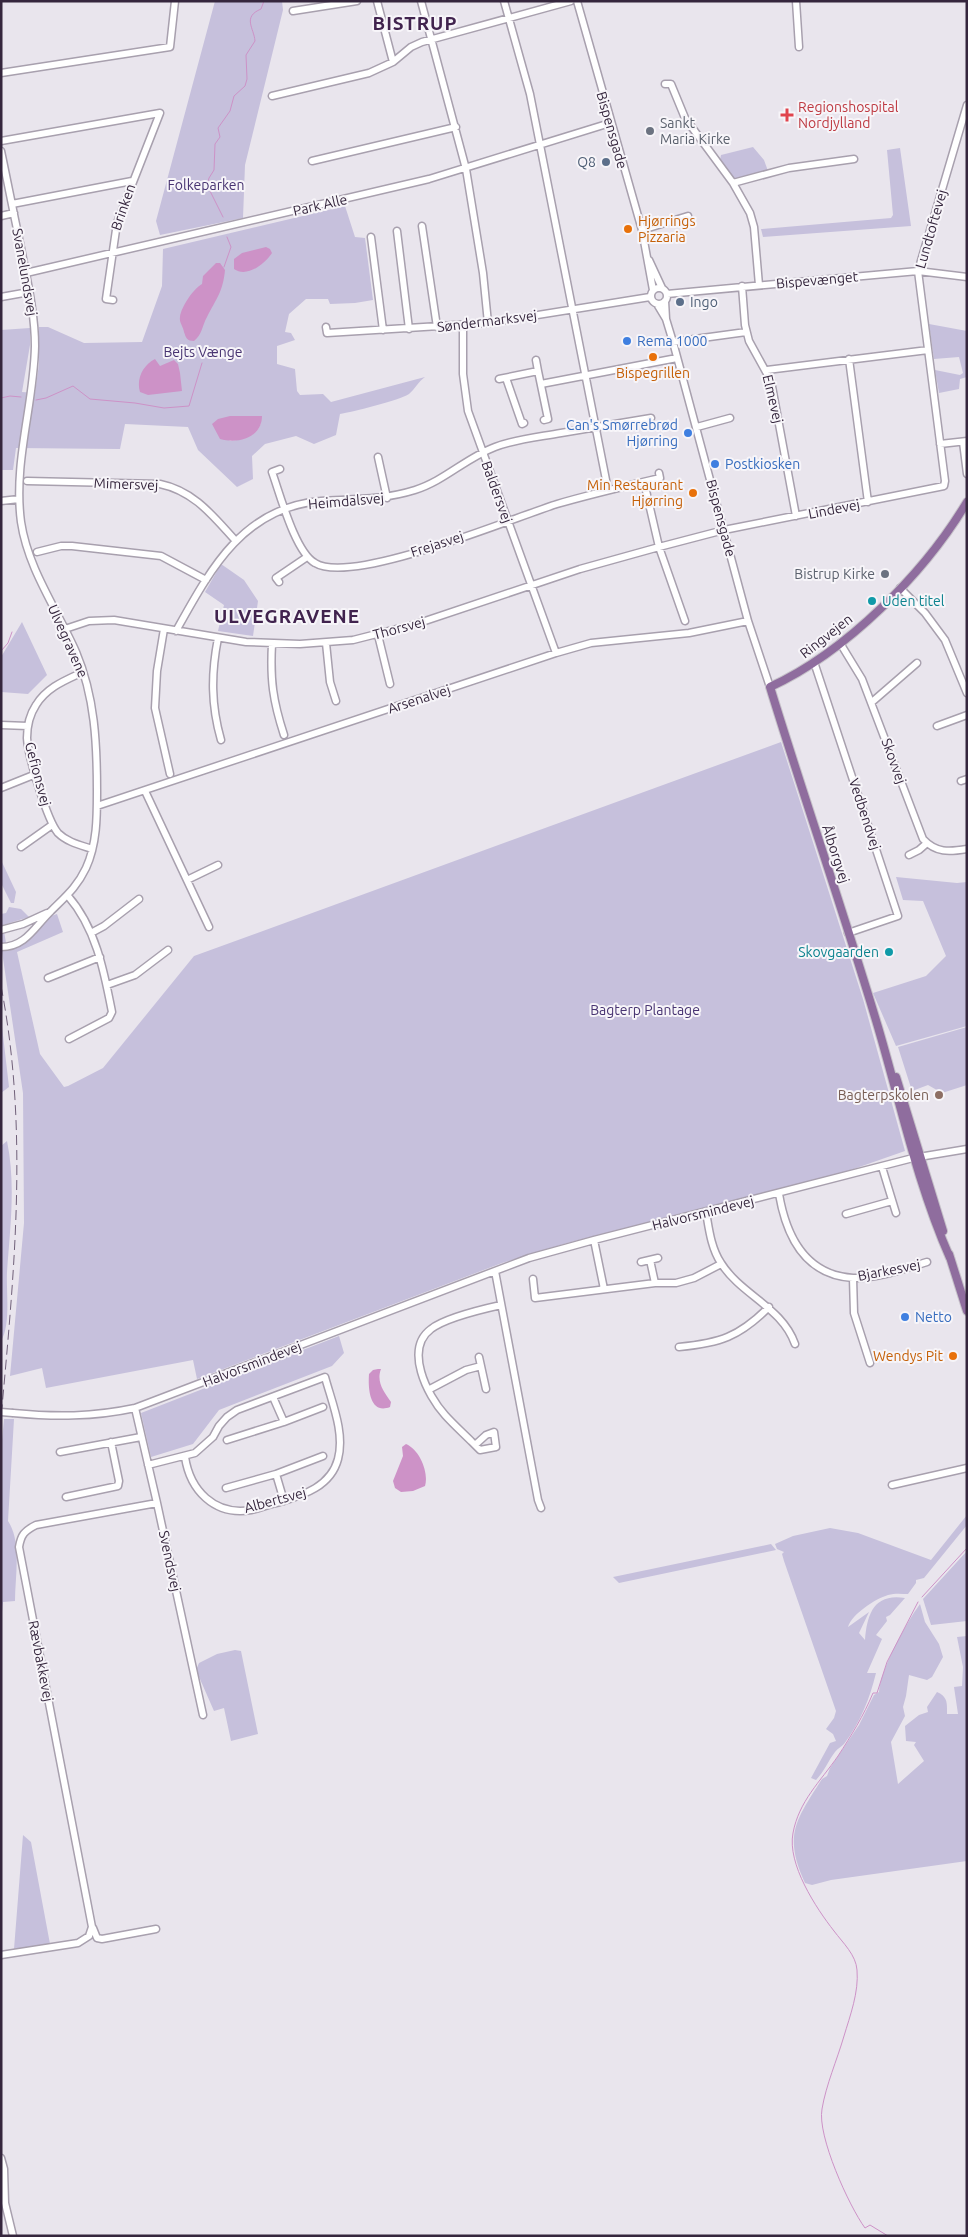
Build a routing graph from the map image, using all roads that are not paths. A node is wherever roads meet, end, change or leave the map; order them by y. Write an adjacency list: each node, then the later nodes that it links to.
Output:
1 (175, 1): 14 (street)
2 (356, 1): 9 (street)
3 (377, 1): 13 (street)
4 (421, 1): 11 (street)
5 (504, 1): 10 (street)
6 (572, 1): 10 (street)
7 (577, 1): 18 (street, Bispensgade)
8 (796, 1): 12 (street)
9 (293, 11)
10 (508, 18): 11 (street); 21 (street)
11 (431, 39): 13 (street); 19 (street)
12 (799, 46)
13 (393, 62): 16 (street)
14 (1, 73)
15 (665, 84): 27 (street)
16 (272, 96)
17 (967, 105): 38 (street, Lundtoftevej)
18 (610, 123): 21 (street, Park Alle); 33 (street, Bispensgade)
19 (456, 127): 24 (street); 25 (street)
20 (1, 141): 26 (street, Brinken)
21 (540, 146): 25 (street, Park Alle); 50 (street)
22 (1, 151): 28 (street, Svanelundsvej)
23 (854, 159): 27 (street)
24 (312, 161)
25 (466, 169): 36 (street, Park Alle); 52 (street)
26 (132, 181): 28 (street); 36 (street, Brinken)
27 (733, 184): 41 (street)
28 (12, 204): 29 (street, Svanelundsvej)
29 (14, 213): 30 (street); 39 (street, Svanelundsvej)
30 (1, 216)
31 (688, 216): 33 (street)
32 (422, 226): 55 (street)
33 (642, 230): 37 (street, Bispensgade)
34 (397, 231): 56 (street)
35 (371, 237): 57 (street)
36 (111, 253): 39 (street, Park Alle); 47 (street, Brinken)
37 (648, 258): 43 (street, Bispensgade); 45 (street, Bispensgade)
38 (918, 271): 40 (street, Bispevænget); 41 (street, Bispevænget); 60 (street, Lundtoftevej)
39 (26, 273): 44 (street, Svanelundsvej)
40 (967, 277)
41 (759, 285): 42 (street, Bispevænget)
42 (742, 286): 43 (street, Bispevænget); 58 (street, Elmevej)
43 (664, 291): 45 (street, Bispevænget); 48 (street, Bispensgade)
44 (29, 292): 46 (street); 68 (street, Svanelundsvej)
45 (652, 293): 49 (street, Bispensgade); 50 (street, Søndermarksvej)
46 (1, 297)
47 (113, 300)
48 (665, 301): 49 (street); 51 (street, Bispensgade)
49 (657, 304): 51 (street, Bispensgade)
50 (573, 309): 52 (street, Søndermarksvej); 66 (street)
51 (666, 319): 59 (street, Bispensgade)
52 (488, 323): 53 (street, Søndermarksvej)
53 (463, 326): 55 (street, Søndermarksvej); 77 (street, Baldersvej)
54 (326, 327): 57 (street, Søndermarksvej)
55 (437, 327): 56 (street, Søndermarksvej)
56 (410, 329): 57 (street, Søndermarksvej)
57 (383, 330)
58 (746, 332): 59 (street); 64 (street, Elmevej)
59 (673, 342): 61 (street, Bispensgade)
60 (928, 350): 62 (street); 76 (street, Lundtoftevej)
61 (677, 358): 66 (street); 74 (street, Bispensgade)
62 (849, 359): 64 (street); 89 (street)
63 (536, 360): 65 (street)
64 (767, 370): 92 (street, Elmevej)
65 (538, 371): 67 (street); 72 (street)
66 (586, 376): 67 (street); 73 (street)
67 (541, 384): 71 (street)
68 (29, 394): 87 (street, Ulvegravene)
69 (651, 418): 73 (street, Heimdalsvej)
70 (730, 418): 74 (street)
71 (544, 420)
72 (524, 423)
73 (596, 427): 77 (street, Heimdalsvej); 85 (street)
74 (697, 427): 94 (street, Bispensgade)
75 (965, 441): 76 (street); 81 (street)
76 (940, 444): 84 (street, Lundtoftevej)
77 (482, 452): 86 (street, Heimdalsvej); 93 (street, Baldersvej)
78 (378, 457): 86 (street)
79 (280, 469): 91 (street)
80 (659, 473): 83 (street, Frejasvej)
81 (966, 474)
82 (27, 481): 95 (street, Mimersvej)
83 (644, 482): 85 (street, Frejasvej); 96 (street)
84 (944, 486): 89 (street, Lindevej)
85 (608, 490): 93 (street, Frejasvej)
86 (387, 498): 91 (street, Heimdalsvej)
87 (19, 500): 88 (street); 105 (street, Ulvegravene)
88 (1, 501)
89 (868, 502): 92 (street, Lindevej)
90 (966, 507): 102 (main road, Ringvejen)
91 (285, 509): 95 (street, Heimdalsvej); 98 (street)
92 (796, 516): 94 (street, Lindevej)
93 (507, 521): 98 (street, Frejasvej); 101 (street, Baldersvej)
94 (724, 530): 96 (street, Thorsvej); 104 (street, Bispensgade)
95 (235, 540): 99 (street, Heimdalsvej)
96 (659, 547): 101 (street, Thorsvej); 103 (street)
97 (38, 552): 99 (street)
98 (307, 557): 100 (street)
99 (206, 580): 107 (street, Heimdalsvej)
100 (279, 582)
101 (531, 586): 108 (street, Thorsvej); 113 (street, Baldersvej)
102 (900, 588): 111 (main road, Ringvejen); 118 (street)
103 (685, 621)
104 (748, 621): 113 (street, Arsenalvej); 119 (street, Bispensgade)
105 (65, 629): 106 (street, Thorsvej); 116 (street, Ulvegravene)
106 (164, 629): 107 (street, Thorsvej); 130 (street)
107 (176, 631): 109 (street, Thorsvej)
108 (378, 635): 110 (street, Thorsvej); 117 (street)
109 (218, 638): 112 (street, Thorsvej); 128 (street)
110 (326, 643): 112 (street, Thorsvej); 121 (street)
111 (840, 643): 114 (main road, Ringvejen); 122 (street, Skovvej)
112 (272, 644): 127 (street)
113 (556, 653): 132 (street, Arsenalvej)
114 (814, 662): 119 (main road, Ringvejen); 148 (street, Vedbendvej)
115 (917, 663): 122 (street)
116 (83, 672): 125 (street, Gefionsvej); 133 (street, Ulvegravene)
117 (390, 684)
118 (965, 685): 120 (street)
119 (770, 687): 148 (main road, Ålborgvej)
120 (967, 693)
121 (336, 701)
122 (872, 702): 135 (street, Skovvej)
123 (967, 715): 126 (street)
124 (1, 725): 125 (street)
125 (28, 726): 129 (street, Gefionsvej)
126 (937, 726)
127 (284, 735)
128 (221, 740)
129 (36, 774): 131 (street); 134 (street, Gefionsvej)
130 (170, 774)
131 (1, 788)
132 (145, 791): 133 (street, Arsenalvej); 141 (street)
133 (97, 806): 137 (street, Ulvegravene)
134 (52, 825): 136 (street); 137 (street, Gefionsvej)
135 (927, 844): 138 (street); 139 (street)
136 (21, 847)
137 (92, 849): 142 (street, Ulvegravene)
138 (967, 850)
139 (909, 855)
140 (218, 865): 141 (street)
141 (187, 880): 145 (street)
142 (68, 896): 144 (street, Ulvegravene); 147 (street)
143 (139, 899): 147 (street)
144 (52, 910): 146 (street, Ulvegravene); 149 (street, Ulvegravene)
145 (209, 927)
146 (3, 930)
147 (91, 933): 151 (street)
148 (848, 933): 154 (main road, Ålborgvej)
149 (4, 947)
150 (168, 950): 153 (street)
151 (100, 957): 152 (street); 153 (street)
152 (48, 978)
153 (107, 985): 155 (street)
154 (878, 1028): 157 (main road, Ålborgvej); 158 (main road, Ålborgvej)
155 (69, 1039)
156 (967, 1150): 157 (street, Halvorsmindevej)
157 (922, 1157): 158 (street, Halvorsmindevej); 167 (main road, Ålborgvej)
158 (913, 1158): 159 (street, Halvorsmindevej); 167 (main road, Ålborgvej)
159 (882, 1167): 160 (street, Halvorsmindevej); 161 (street)
160 (779, 1194): 162 (street, Halvorsmindevej); 173 (street, Bjarkesvej)
161 (892, 1201): 163 (street); 164 (street)
162 (706, 1212): 165 (street, Halvorsmindevej); 171 (street)
163 (896, 1213)
164 (846, 1214)
165 (594, 1240): 172 (street, Halvorsmindevej); 176 (street)
166 (658, 1258): 168 (street)
167 (950, 1258): 179 (main road, Ålborgvej)
168 (650, 1260): 169 (street); 175 (street)
169 (641, 1262)
170 (927, 1262): 173 (street, Bjarkesvej)
171 (721, 1264): 175 (street); 178 (street)
172 (495, 1271): 177 (street); 189 (street, Halvorsmindevej)
173 (853, 1278): 183 (street)
174 (533, 1279): 176 (street)
175 (655, 1282): 176 (street)
176 (604, 1289)
177 (501, 1306): 185 (street); 207 (street)
178 (769, 1307): 180 (street); 181 (street)
179 (967, 1311)
180 (795, 1344)
181 (679, 1347)
182 (479, 1357): 184 (street)
183 (870, 1363)
184 (481, 1366): 185 (street); 186 (street)
185 (430, 1389): 195 (street)
186 (486, 1389)
187 (273, 1397): 191 (street); 198 (street, Albertsvej); 205 (street, Albertsvej)
188 (323, 1407): 191 (street)
189 (135, 1408): 190 (street, Halvorsmindevej, bridge); 192 (street, Svendsvej)
190 (1, 1412)
191 (284, 1422): 193 (street)
192 (141, 1437): 194 (street); 199 (street, Svendsvej)
193 (227, 1440)
194 (111, 1442): 196 (street); 204 (street)
195 (475, 1445)
196 (60, 1452)
197 (323, 1456): 201 (street)
198 (185, 1457): 199 (street, Albertsvej); 205 (street, Albertsvej)
199 (148, 1465): 206 (street, Svendsvej)
200 (967, 1468): 202 (street)
201 (276, 1474): 203 (street); 205 (street)
202 (892, 1485)
203 (226, 1488)
204 (66, 1497)
205 (284, 1501)
206 (158, 1503): 208 (street, Svendsvej); 209 (street, Rævbakkevej)
207 (542, 1508)
208 (203, 1715)
209 (92, 1927): 210 (street); 211 (street)
210 (156, 1929)
211 (1, 1955)
212 (1, 2158): 213 (street)
213 (13, 2236)

